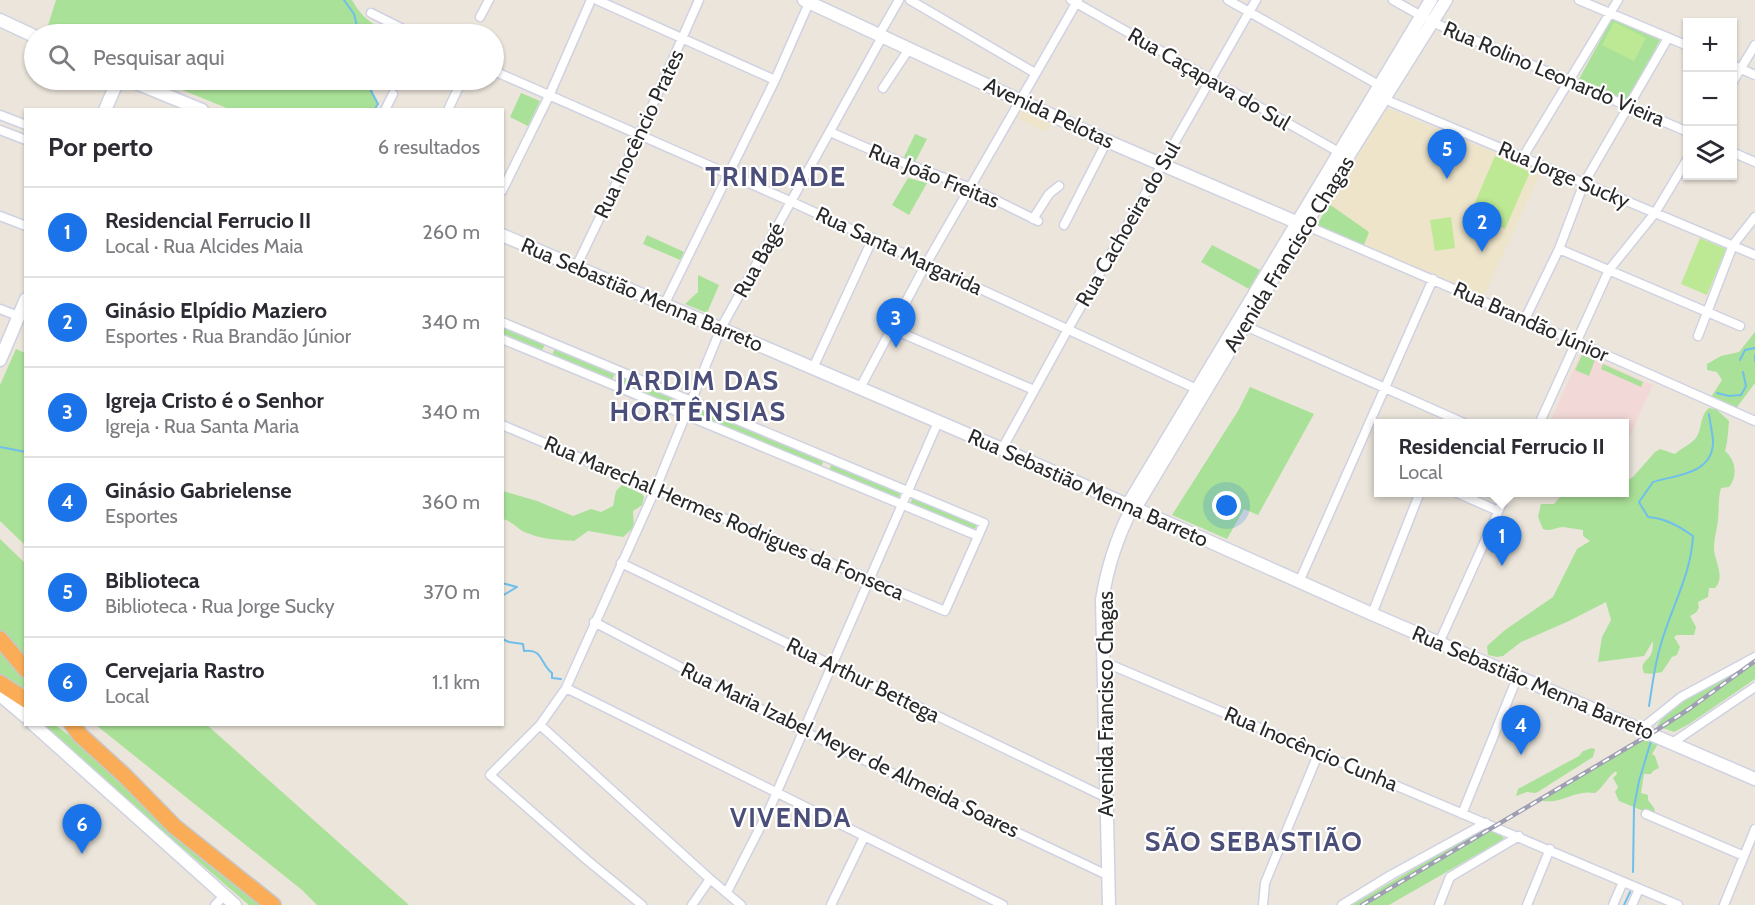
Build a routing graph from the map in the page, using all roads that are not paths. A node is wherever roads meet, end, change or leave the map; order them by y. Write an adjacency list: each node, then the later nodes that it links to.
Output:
1 (489, 0): 19 (street)
2 (591, 0): 43 (street)
3 (597, 0): 25 (street)
4 (699, 0): 25 (street, Rua Inocêncio Prates)
5 (899, 0): 24 (street, Rua Bagé)
6 (910, 0): 31 (street)
7 (1228, 0): 16 (street, Rua Jorge Sucky)
8 (1256, 0): 16 (street, Rua Cachoeira do Sul)
9 (1393, 0): 20 (street, Rua Rolino Leonardo Vieira)
10 (1431, 0): 20 (main road, Avenida Francisco Chagas)
11 (1446, 0): 20 (main road, Avenida Francisco Chagas)
12 (1579, 0): 18 (street)
13 (1618, 0): 18 (street)
14 (807, 1): 24 (main road, Avenida Pelotas); 34 (street)
15 (1075, 1): 31 (street); 35 (street, Rua Caçapava do Sul)
16 (1249, 12): 35 (street, Rua Cachoeira do Sul); 41 (street, Rua Jorge Sucky)
17 (371, 13): 22 (street)
18 (1611, 13): 26 (street); 36 (street)
19 (480, 17)
20 (1427, 19): 36 (street, Rua Rolino Leonardo Vieira); 41 (main road, Avenida Francisco Chagas)
21 (0, 20): 23 (main road)
22 (393, 24)
23 (24, 31)
24 (880, 36): 29 (main road, Avenida Pelotas); 54 (street, Rua Bagé)
25 (683, 38): 34 (street); 55 (street, Rua Inocêncio Prates)
26 (1668, 38): 27 (street); 45 (street)
27 (1683, 44)
28 (1755, 45): 30 (street)
29 (909, 49): 37 (street); 44 (main road, Avenida Pelotas)
30 (1737, 67): 32 (street)
31 (1035, 73): 44 (street)
32 (1755, 75)
33 (504, 76): 43 (street, Rua Santa Margarida)
34 (775, 80): 64 (street)
35 (1210, 81): 59 (street, Rua Caçapava do Sul); 62 (street, Rua Cachoeira do Sul)
36 (1569, 81): 45 (street, Rua Rolino Leonardo Vieira); 60 (street)
37 (883, 88)
38 (113, 90): 46 (main road)
39 (153, 90): 47 (main road)
40 (457, 90): 49 (street)
41 (1382, 92): 59 (main road, Avenida Francisco Chagas); 60 (street, Rua Jorge Sucky)
42 (393, 94): 48 (street)
43 (549, 96): 55 (street, Rua Santa Margarida); 67 (street)
44 (1021, 100): 57 (main road, Avenida Pelotas); 68 (street)
45 (1629, 106): 53 (street, Rua Rolino Leonardo Vieira); 65 (street)
46 (106, 108)
47 (197, 108)
48 (386, 108)
49 (449, 108)
50 (0, 115): 51 (street)
51 (24, 124)
52 (0, 130): 56 (street)
53 (1683, 130)
54 (830, 132): 68 (street, Rua João Freitas); 69 (street, Rua Bagé)
55 (639, 136): 64 (street, Rua Santa Margarida); 82 (street, Rua Inocêncio Prates)
56 (24, 139)
57 (1107, 141): 62 (main road, Avenida Pelotas); 75 (street)
58 (1737, 154): 61 (street)
59 (1344, 155): 73 (main road, Avenida Francisco Chagas)
60 (1523, 157): 65 (street, Rua Jorge Sucky)
61 (1755, 162)
62 (1161, 165): 73 (main road, Avenida Pelotas); 96 (street, Rua Cachoeira do Sul)
63 (1683, 166): 70 (street)
64 (729, 175): 69 (street, Rua Santa Margarida); 86 (street)
65 (1584, 183): 70 (street, Rua Jorge Sucky); 79 (street)
66 (1059, 186): 68 (street, Rua João Freitas)
67 (504, 187)
68 (971, 188): 81 (street)
69 (792, 202): 77 (street, Rua Santa Margarida); 94 (street, Rua Bagé)
70 (1655, 213): 78 (street, Rua Jorge Sucky); 83 (street)
71 (0, 216): 74 (street)
72 (1755, 217): 78 (street)
73 (1301, 224): 84 (street, Rua Brandão Júnior); 92 (main road, Avenida Francisco Chagas)
74 (24, 225)
75 (1064, 225)
76 (504, 237): 82 (main road, Rua Sebastião Menna Barreto)
77 (873, 238): 81 (street, Rua Santa Margarida); 103 (street)
78 (1733, 245): 80 (street, Rua Jorge Sucky); 88 (street)
79 (1559, 249): 83 (street); 90 (street)
80 (1755, 255)
81 (926, 264): 95 (street); 96 (street, Rua Santa Margarida)
82 (576, 267): 86 (main road, Rua Sebastião Menna Barreto)
83 (1609, 270): 88 (street); 99 (street)
84 (1433, 279): 90 (street, Rua Brandão Júnior); 106 (street)
85 (24, 302): 89 (main road)
86 (664, 305): 94 (main road, Rua Sebastião Menna Barreto)
87 (0, 309): 89 (street)
88 (1707, 312): 93 (street); 97 (street)
89 (18, 316): 102 (main road)
90 (1525, 320): 99 (street, Rua Brandão Júnior)
91 (504, 323): 100 (street)
92 (1240, 324): 106 (street); 109 (main road, Avenida Francisco Chagas)
93 (1740, 326)
94 (721, 328): 103 (main road, Rua Sebastião Menna Barreto); 110 (street, Rua Bagé)
95 (892, 329): 107 (street); 108 (street)
96 (1068, 329): 108 (street, Rua Cachoeira do Sul); 109 (street, Rua Santa Margarida)
97 (1698, 336)
98 (504, 340): 101 (street)
99 (1576, 342): 113 (street); 114 (street, Rua Brandão Júnior)
100 (552, 343): 101 (street); 104 (street)
101 (546, 357): 105 (street)
102 (0, 360)
103 (813, 368): 107 (main road, Rua Sebastião Menna Barreto)
104 (620, 372): 105 (street); 110 (street)
105 (614, 386): 111 (street)
106 (1386, 387): 112 (street); 131 (street)
107 (860, 388): 115 (main road, Rua Sebastião Menna Barreto)
108 (1034, 390): 117 (street, Rua Cachoeira do Sul)
109 (1200, 390): 126 (main road, Avenida Francisco Chagas)
110 (690, 401): 111 (street, Rua Bagé); 118 (street)
111 (685, 415): 119 (street); 120 (street, Rua Bagé)
112 (1457, 419)
113 (1541, 419)
114 (1755, 421)
115 (938, 422): 117 (main road, Rua Sebastião Menna Barreto); 121 (street)
116 (504, 426): 120 (street, Rua Marechal Hermes Rodrigues da Fonseca)
117 (1002, 449): 126 (main road, Rua Sebastião Menna Barreto)
118 (829, 459): 119 (street); 121 (street)
119 (824, 472): 125 (street)
120 (655, 490): 129 (street, Rua Bagé); 130 (street, Rua Marechal Hermes Rodrigues da Fonseca)
121 (907, 491): 125 (street); 128 (street)
122 (1418, 497): 132 (street)
123 (1466, 497): 127 (street)
124 (1505, 497): 127 (street)
125 (901, 504): 128 (street); 130 (street)
126 (1131, 508): 131 (main road, Rua Sebastião Menna Barreto); 137 (main road, Avenida Francisco Chagas)
127 (1498, 511): 135 (street)
128 (978, 536): 130 (street, Rua Marechal Hermes Rodrigues da Fonseca)
129 (621, 563): 133 (street, Rua Bagé); 138 (street, Rua Arthur Bettega)
130 (869, 580): 138 (street)
131 (1299, 582): 132 (main road, Rua Sebastião Menna Barreto)
132 (1372, 614): 135 (main road, Rua Sebastião Menna Barreto)
133 (594, 622): 143 (street, Rua Bagé); 151 (street, Rua Maria Izabel Meyer de Almeida Soares)
134 (0, 639): 139 (highway)
135 (1439, 643): 140 (main road, Rua Sebastião Menna Barreto)
136 (1755, 657): 149 (street)
137 (1104, 662): 153 (street, Rua Inocêncio Cunha); 156 (main road, Avenida Francisco Chagas)
138 (833, 665): 151 (street); 156 (street, Rua Arthur Bettega)
139 (24, 668)
140 (1517, 678): 149 (main road, Rua Sebastião Menna Barreto); 157 (street)
141 (0, 683): 145 (highway)
142 (1755, 687): 152 (street)
143 (566, 688): 147 (street, Rua Bagé); 155 (street)
144 (0, 695): 146 (main road)
145 (24, 699)
146 (24, 715)
147 (540, 725): 166 (street); 174 (street, Rua Bagé)
148 (35, 726): 170 (main road)
149 (1641, 729): 152 (main road, Rua Sebastião Menna Barreto)
150 (76, 730): 173 (highway)
151 (803, 731): 155 (street); 165 (street, Rua Maria Izabel Meyer de Almeida Soares)
152 (1672, 743): 154 (main road, Rua Sebastião Menna Barreto)
153 (1319, 752): 157 (street, Rua Inocêncio Cunha); 179 (street)
154 (1755, 779)
155 (776, 793): 162 (street); 169 (street)
156 (1105, 797): 165 (main road, Avenida Francisco Chagas)
157 (1462, 814): 159 (street, Rua Inocêncio Cunha)
158 (1646, 814): 164 (street)
159 (1486, 823): 161 (street, Rua Inocêncio Cunha); 180 (street)
160 (1755, 829): 164 (street)
161 (1519, 836): 163 (street, Rua Inocêncio Cunha); 181 (street)
162 (864, 837): 176 (street); 177 (street)
163 (1550, 849): 167 (street, Rua Inocêncio Cunha); 182 (street)
164 (1744, 856): 186 (street)
165 (1107, 875): 178 (main road, Avenida Francisco Chagas)
166 (710, 879): 169 (street); 171 (street)
167 (1623, 882): 168 (street, Rua Inocêncio Cunha); 183 (street)
168 (1639, 889): 184 (street); 185 (street, Rua Inocêncio Cunha)
169 (727, 892): 175 (street)
170 (219, 900): 172 (main road)
171 (692, 904)
172 (235, 905)
173 (273, 905)
174 (642, 905)
175 (741, 905)
176 (833, 905)
177 (1003, 905)
178 (1109, 905)
179 (1263, 905)
180 (1342, 905)
181 (1439, 905)
182 (1527, 905)
183 (1613, 905)
184 (1632, 905)
185 (1678, 905)
186 (1724, 905)

